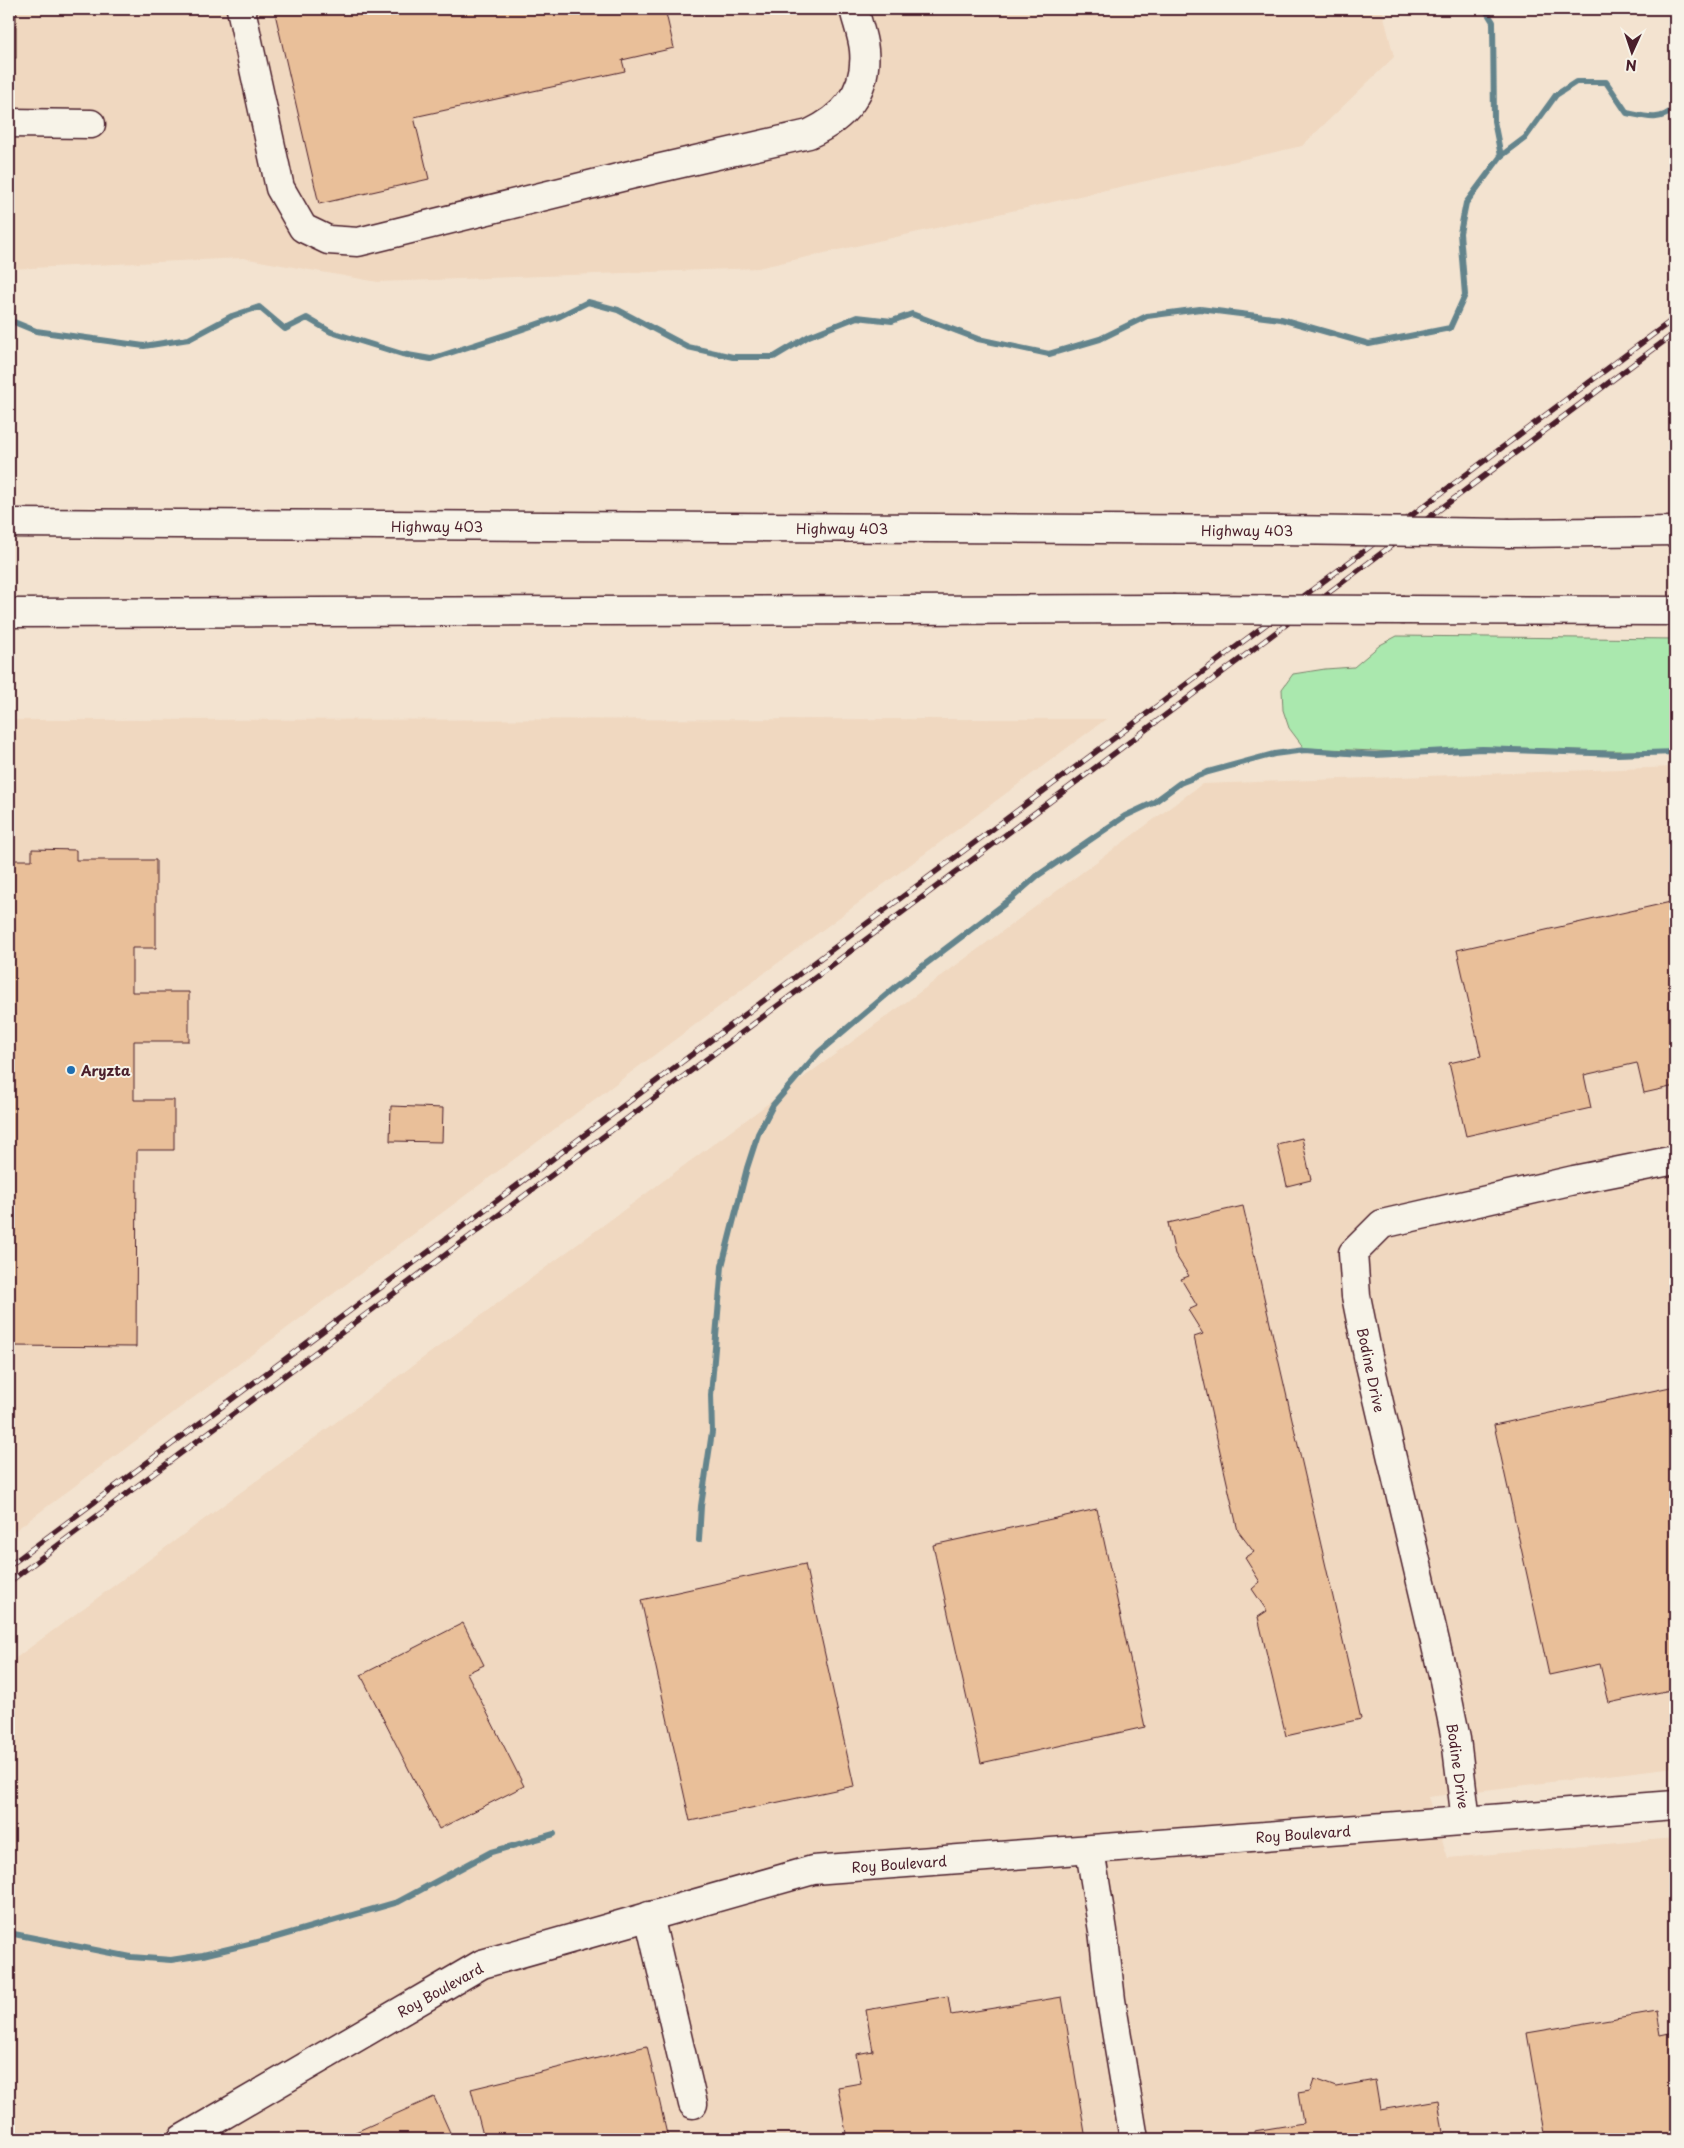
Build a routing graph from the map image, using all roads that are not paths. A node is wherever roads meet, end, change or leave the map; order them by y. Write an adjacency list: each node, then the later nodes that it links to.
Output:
1 (241, 9): 2 (main road)
2 (854, 9)
3 (9, 123): 4 (main road)
4 (90, 124)
5 (9, 523): 6 (main road, Highway 403, bridge)
6 (1675, 531)
7 (1675, 611): 8 (main road, bridge)
8 (9, 613)
9 (1675, 1160): 11 (main road, Bodine Drive)
10 (1675, 1806): 11 (main road, Roy Boulevard)
11 (1466, 1821): 12 (main road, Roy Boulevard)
12 (1090, 1850): 13 (main road, Roy Boulevard); 16 (main road)
13 (649, 1916): 14 (main road); 15 (main road, Roy Boulevard)
14 (693, 2104)
15 (198, 2135)
16 (1134, 2139)

